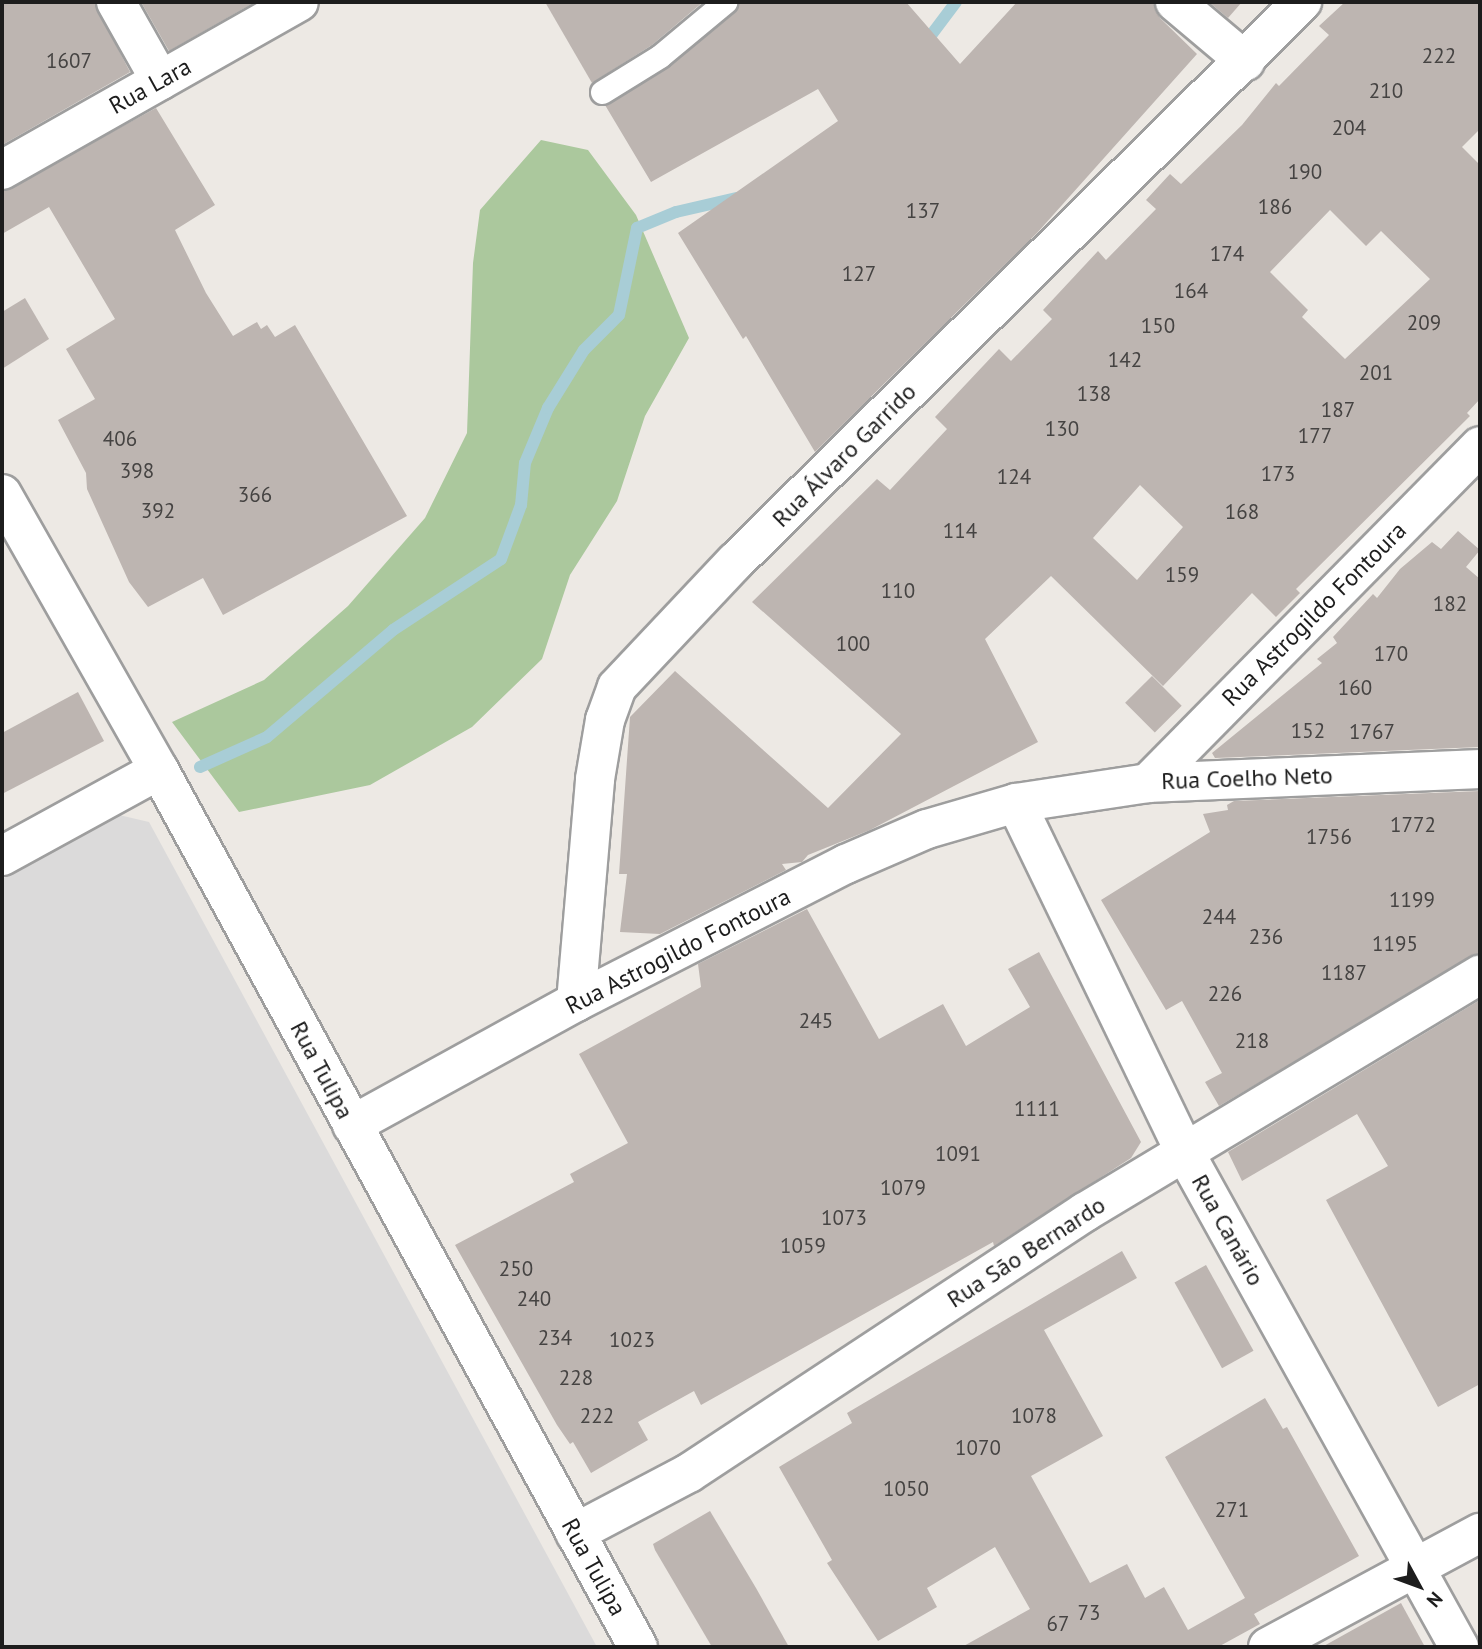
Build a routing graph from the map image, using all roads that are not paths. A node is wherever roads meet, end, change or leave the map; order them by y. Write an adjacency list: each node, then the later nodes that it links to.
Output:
1 (116, 2): 7 (street)
2 (299, 2): 7 (street, Rua Lara)
3 (725, 2): 8 (lane)
4 (1175, 2): 6 (street)
5 (1302, 2): 6 (street, Rua Álvaro Garrido)
6 (1245, 61): 18 (street, Rua Álvaro Garrido)
7 (160, 80): 9 (street, Rua Lara)
8 (603, 92)
9 (2, 170)
10 (1480, 446): 14 (street, Rua Astrogildo Fontoura)
11 (2, 494): 13 (street, Rua Tulipa)
12 (1480, 769): 14 (street, Rua Coelho Neto)
13 (159, 770): 16 (street); 19 (street, Rua Tulipa)
14 (1147, 782): 15 (street, Rua Coelho Neto)
15 (1016, 803): 18 (street, Rua Astrogildo Fontoura); 20 (street, Rua Canário)
16 (2, 856)
17 (1480, 975): 20 (street, Rua São Bernardo)
18 (576, 1002): 19 (street, Rua Astrogildo Fontoura)
19 (352, 1125): 21 (street, Rua Tulipa)
20 (1185, 1153): 21 (street, Rua São Bernardo); 23 (street, Rua Canário)
21 (575, 1533): 24 (street, Rua Tulipa)
22 (1480, 1533): 23 (street)
23 (1418, 1568): 25 (street); 26 (street, Rua Canário)
24 (638, 1647)
25 (1268, 1647)
26 (1459, 1647)

